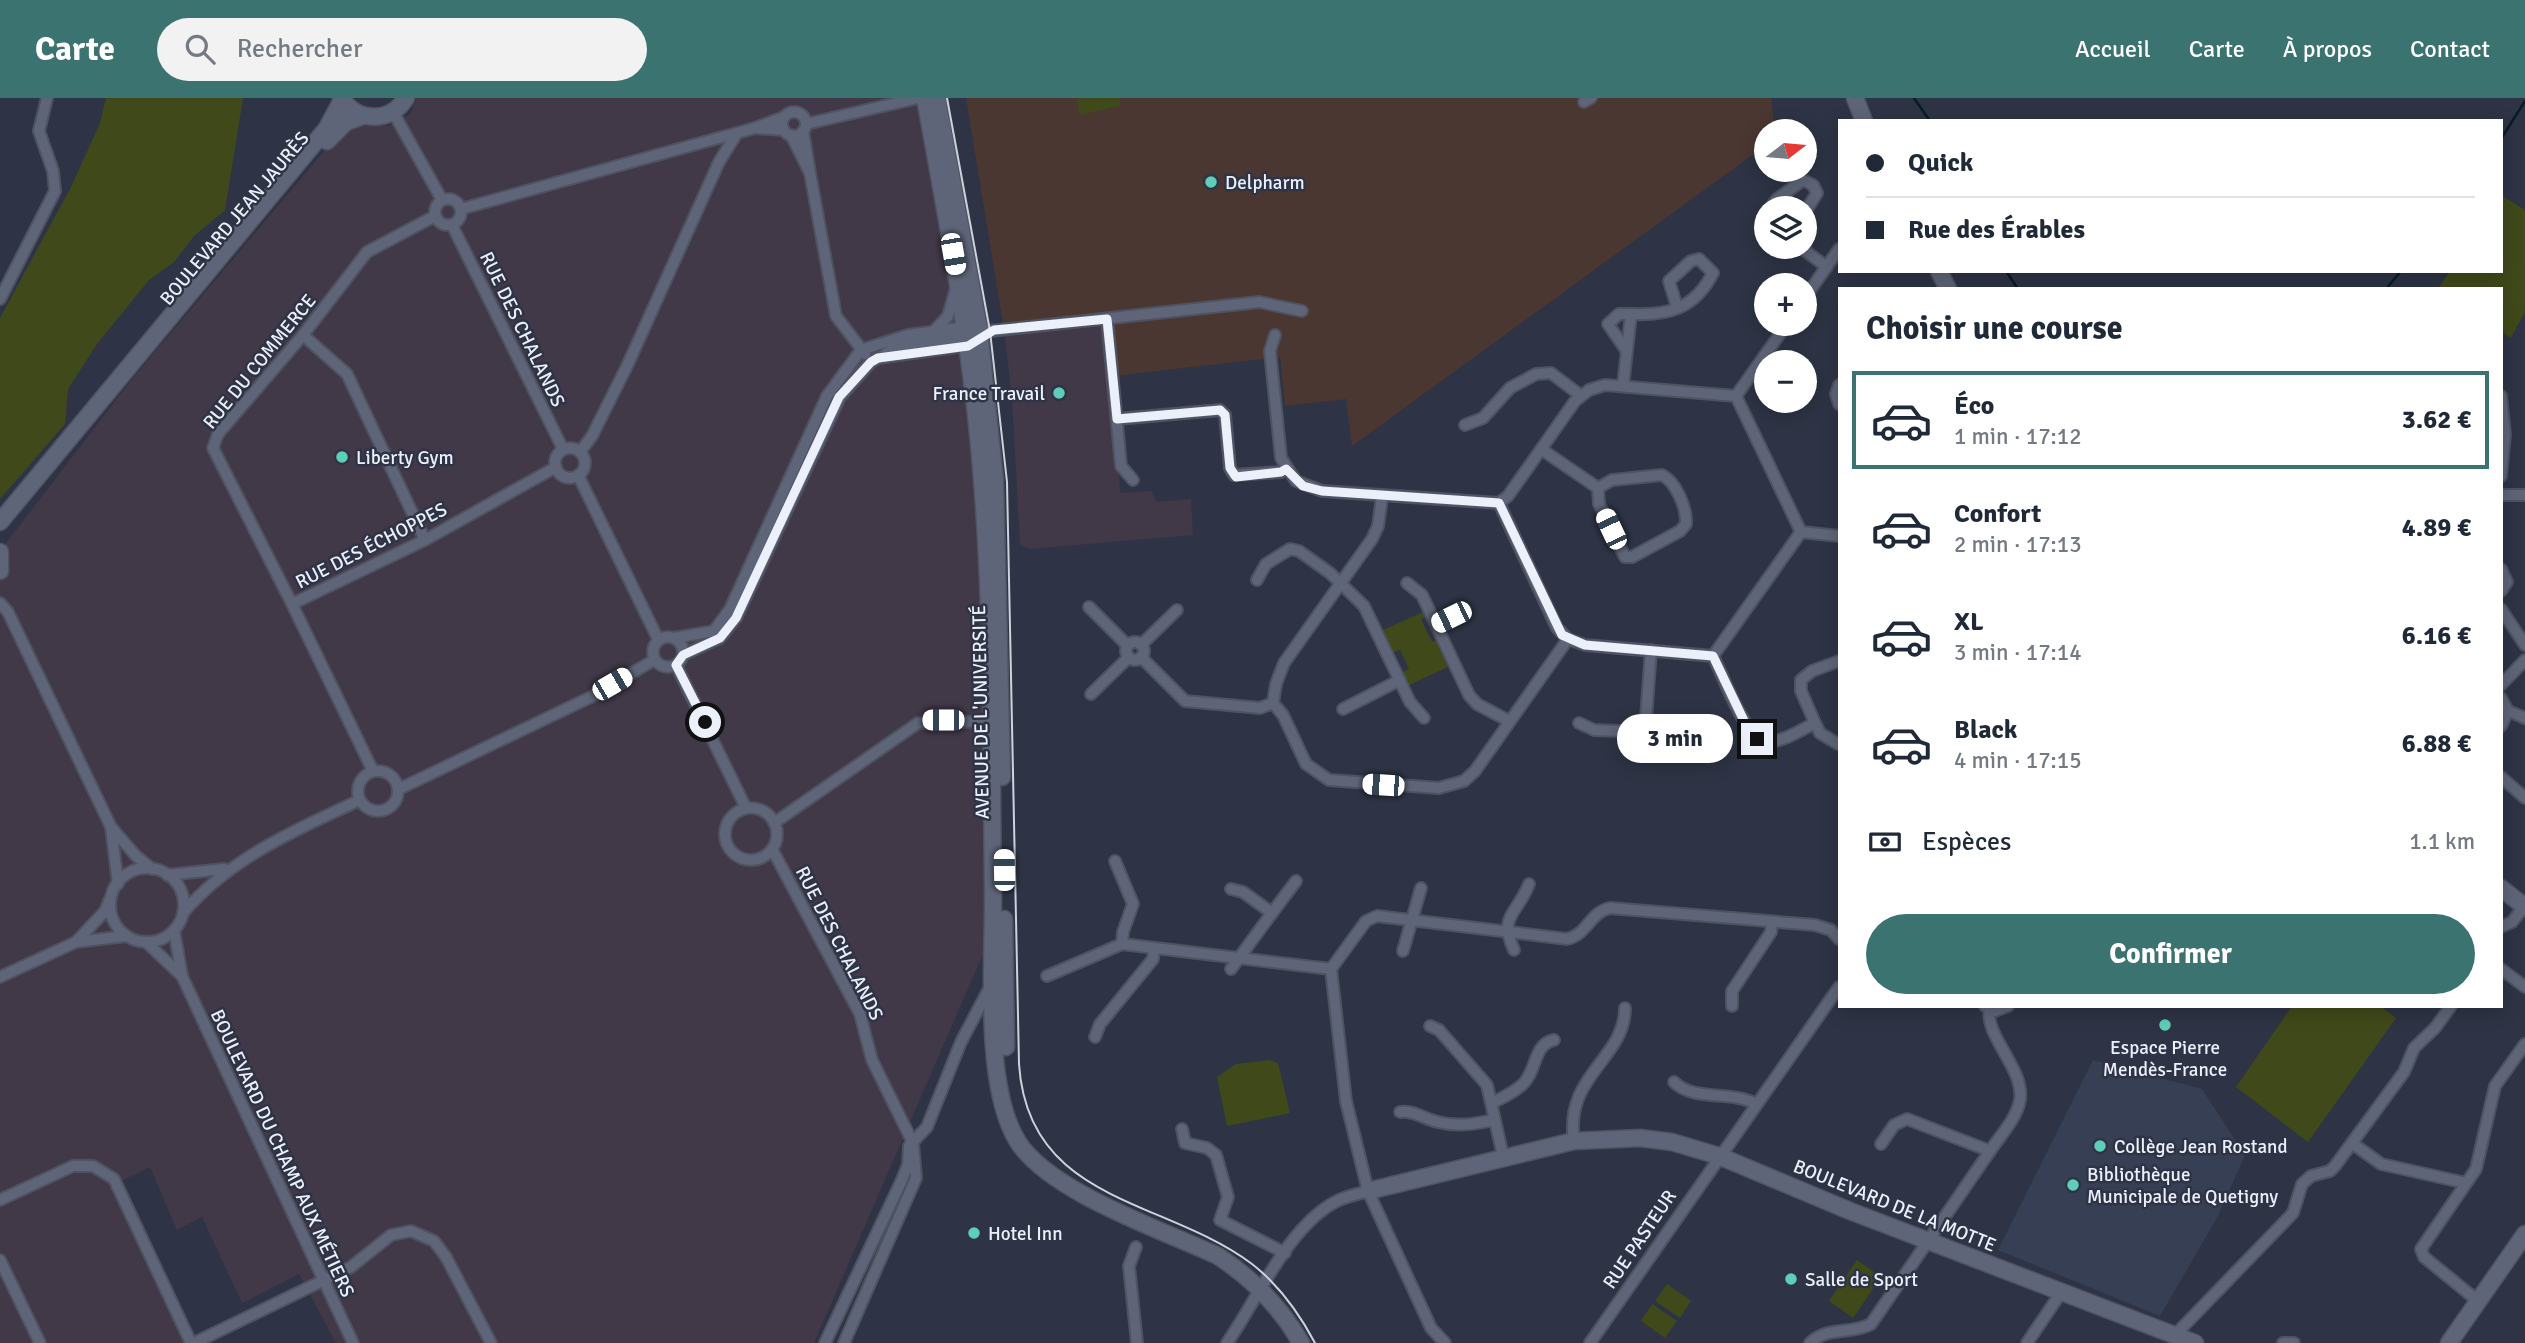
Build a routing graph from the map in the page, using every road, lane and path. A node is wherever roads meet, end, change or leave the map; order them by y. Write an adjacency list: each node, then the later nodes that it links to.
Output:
1 (47, 98): 28 (street)
2 (405, 98): 8 (main road)
3 (918, 98): 12 (street)
4 (925, 98): 26 (main road, AVENUE DE L'UNIVERSITÉ)
5 (937, 98): 34 (main road, AVENUE DE L'UNIVERSITÉ)
6 (1855, 98): 11 (main road)
7 (341, 99): 9 (main road); 40 (main road, BOULEVARD JEAN JAURÈS)
8 (393, 112): 9 (main road); 19 (street)
9 (363, 116): 40 (main road, BOULEVARD JEAN JAURÈS)
10 (784, 117): 12 (street); 13 (street); 14 (street)
11 (1863, 119)
12 (805, 127): 14 (street); 16 (street)
13 (755, 128): 14 (street); 15 (street)
14 (788, 132): 16 (street)
15 (737, 133): 20 (street); 50 (street)
16 (810, 173): 38 (street)
17 (1781, 196): 18 (street)
18 (1815, 196)
19 (442, 200): 20 (street); 21 (street)
20 (461, 209): 22 (street)
21 (435, 216): 22 (street); 35 (street, RUE DU COMMERCE)
22 (452, 225): 48 (street, RUE DES CHALANDS)
23 (1838, 250): 25 (street)
24 (1816, 259): 25 (street)
25 (1827, 267): 27 (street)
26 (958, 281): 33 (street); 34 (main road, AVENUE DE L'UNIVERSITÉ)
27 (1817, 281)
28 (0, 299)
29 (1677, 307): 29 (street); 31 (street)
30 (1302, 311): 32 (street)
31 (1632, 314): 39 (street); 39 (street)
32 (1107, 319): 34 (street); 45 (street)
33 (934, 331): 34 (street); 38 (street)
34 (973, 332): 41 (street); 97 (main road, AVENUE DE L'UNIVERSITÉ)
35 (303, 335): 64 (street); 71 (street, RUE DU COMMERCE)
36 (1275, 335): 53 (street)
37 (1778, 336): 44 (street)
38 (861, 350): 41 (street); 77 (street)
39 (1626, 350): 42 (street)
40 (139, 352): 61 (main road, BOULEVARD JEAN JAURÈS)
41 (875, 360): 85 (street)
42 (1623, 386): 43 (street); 44 (street)
43 (1580, 395): 47 (street); 49 (street)
44 (1736, 396): 62 (street)
45 (1117, 419): 53 (street); 55 (street)
46 (2503, 420): 51 (street)
47 (1465, 425)
48 (563, 449): 50 (street); 52 (street)
49 (1541, 449): 56 (street); 60 (street)
50 (580, 452): 54 (street)
51 (2503, 460)
52 (556, 467): 54 (street); 64 (street, RUE DES ÉCHOPPES)
53 (1286, 469): 59 (street)
54 (578, 475): 78 (street)
55 (1133, 480)
56 (1598, 488): 56 (street)
57 (2503, 495): 58 (street)
58 (2525, 495)
59 (1382, 497): 60 (street); 69 (street)
60 (1499, 503): 79 (street)
61 (0, 522)
62 (1801, 533): 63 (street); 83 (street)
63 (1838, 536)
64 (425, 540): 71 (street, RUE DES ÉCHOPPES)
65 (0, 552): 66 (main road)
66 (0, 571)
67 (1257, 580): 69 (street)
68 (1407, 583): 76 (street)
69 (1339, 584): 88 (street); 92 (street)
70 (0, 603): 112 (street)
71 (292, 604): 105 (street, RUE DES ÉCHOPPES)
72 (1089, 607): 82 (street)
73 (1177, 610): 82 (street)
74 (1465, 610): 76 (street)
75 (2503, 612): 80 (street)
76 (1436, 624): 99 (street)
77 (674, 638): 78 (street); 85 (street)
78 (659, 639): 84 (street)
79 (1568, 639): 81 (street); 99 (street)
80 (2525, 645)
81 (1651, 650): 83 (street); 102 (street)
82 (1132, 653): 90 (street); 92 (street)
83 (1713, 656): 101 (street)
84 (654, 660): 85 (street); 107 (street)
85 (680, 660): 110 (street)
86 (2525, 660): 89 (street)
87 (1838, 661): 101 (street)
88 (1400, 680): 93 (street); 95 (street)
89 (2503, 683)
90 (1091, 694)
91 (2503, 701): 94 (street)
92 (1273, 703): 99 (street)
93 (1343, 709)
94 (2508, 710): 96 (street); 98 (street)
95 (1424, 718)
96 (2525, 718)
97 (996, 721): 111 (street); 149 (main road, AVENUE DE L'UNIVERSITÉ); 174 (main road, AVENUE DE L'UNIVERSITÉ)
98 (2503, 721)
99 (1509, 722)
100 (1579, 723): 102 (street)
101 (1815, 723): 104 (street)
102 (1645, 732): 103 (street)
103 (1673, 743)
104 (1838, 744)
105 (373, 771): 107 (street); 109 (street)
106 (2503, 779): 108 (street)
107 (399, 789): 109 (street)
108 (2525, 798)
109 (360, 800): 116 (street)
110 (746, 808): 111 (street); 113 (street)
111 (774, 823): 113 (street)
112 (111, 827): 115 (street); 119 (street)
113 (770, 850): 142 (street); 142 (street)
114 (1115, 861): 137 (street)
115 (152, 869): 117 (street); 119 (street)
116 (227, 869): 117 (street); 126 (street)
117 (167, 875): 126 (street)
118 (1296, 881): 127 (street)
119 (118, 884): 124 (street)
120 (1529, 884): 132 (street)
121 (1421, 888): 128 (street)
122 (1231, 889): 127 (street)
123 (2503, 890): 125 (main road)
124 (111, 897): 133 (street); 135 (street)
125 (2525, 906): 130 (street)
126 (183, 913): 131 (street)
127 (1272, 914): 141 (street)
128 (1411, 919): 132 (street); 140 (street); 144 (street)
129 (1772, 922): 132 (street); 134 (street); 152 (street)
130 (2503, 926)
131 (174, 930): 136 (street); 147 (street, BOULEVARD DU CHAMP AUX MÉTIERS)
132 (1506, 931): 139 (street)
133 (126, 936): 135 (street); 136 (street)
134 (1838, 938)
135 (76, 942): 146 (street)
136 (146, 942): 147 (street, BOULEVARD DU CHAMP AUX MÉTIERS)
137 (1122, 944): 138 (street); 148 (street)
138 (1154, 948): 141 (street); 157 (street)
139 (1514, 950)
140 (1403, 951)
141 (1239, 957): 143 (street); 144 (street)
142 (830, 958): 168 (street, RUE DES CHALANDS)
143 (1231, 969)
144 (1331, 969): 176 (street)
145 (2503, 971): 150 (street)
146 (1, 972)
147 (182, 976): 183 (street, BOULEVARD DU CHAMP AUX MÉTIERS)
148 (1047, 976)
149 (994, 979): 168 (street); 174 (main road, AVENUE DE L'UNIVERSITÉ)
150 (2525, 987)
151 (1838, 988): 162 (street, RUE PASTEUR)
152 (1732, 1006)
153 (1625, 1008): 166 (street)
154 (1988, 1008): 170 (street)
155 (2450, 1008): 167 (street)
156 (1430, 1026): 161 (street)
157 (1095, 1037)
158 (1554, 1040): 161 (street)
159 (2525, 1044): 175 (street)
160 (1674, 1082): 162 (street)
161 (1492, 1103): 164 (street)
162 (1756, 1104): 172 (street, RUE PASTEUR)
163 (1400, 1112): 164 (street)
164 (1494, 1120): 171 (street)
165 (1182, 1129): 181 (street)
166 (1574, 1141): 171 (main road, BOULEVARD DE LA MOTTE); 172 (main road, BOULEVARD DE LA MOTTE)
167 (2352, 1143): 175 (street); 187 (street)
168 (911, 1144): 173 (street)
169 (1881, 1144): 170 (street)
170 (1990, 1151): 179 (street)
171 (1503, 1156): 176 (main road, BOULEVARD DE LA MOTTE)
172 (1719, 1156): 179 (main road, BOULEVARD DE LA MOTTE); 199 (street, RUE PASTEUR)
173 (909, 1172): 192 (street); 193 (street); 194 (street)
174 (1047, 1172): 184 (main road)
175 (2466, 1183): 186 (street)
176 (1368, 1191): 181 (street, BOULEVARD DE LA MOTTE); 198 (street)
177 (0, 1200): 189 (street)
178 (2525, 1234): 186 (main road)
179 (1929, 1240): 185 (main road, BOULEVARD DE LA MOTTE); 200 (street)
180 (1136, 1247): 195 (street)
181 (1285, 1253): 184 (street, BOULEVARD DE LA MOTTE)
182 (0, 1260): 188 (street)
183 (322, 1280): 189 (street); 190 (street, BOULEVARD DU CHAMP AUX MÉTIERS); 191 (street)
184 (1260, 1288): 196 (street, BOULEVARD DE LA MOTTE); 197 (main road)
185 (2060, 1294): 187 (main road, BOULEVARD DE LA MOTTE); 201 (street)
186 (2478, 1301): 205 (main road)
187 (2175, 1335): 202 (main road, BOULEVARD DE LA MOTTE)
188 (40, 1343)
189 (192, 1343)
190 (354, 1343)
191 (491, 1343)
192 (819, 1343)
193 (825, 1343)
194 (841, 1343)
195 (1137, 1343)
196 (1227, 1343)
197 (1301, 1343)
198 (1445, 1343)
199 (1590, 1343)
200 (1810, 1343)
201 (2026, 1343)
202 (2195, 1343)
203 (2283, 1343): 204 (street)
204 (2294, 1343)
205 (2449, 1343)

